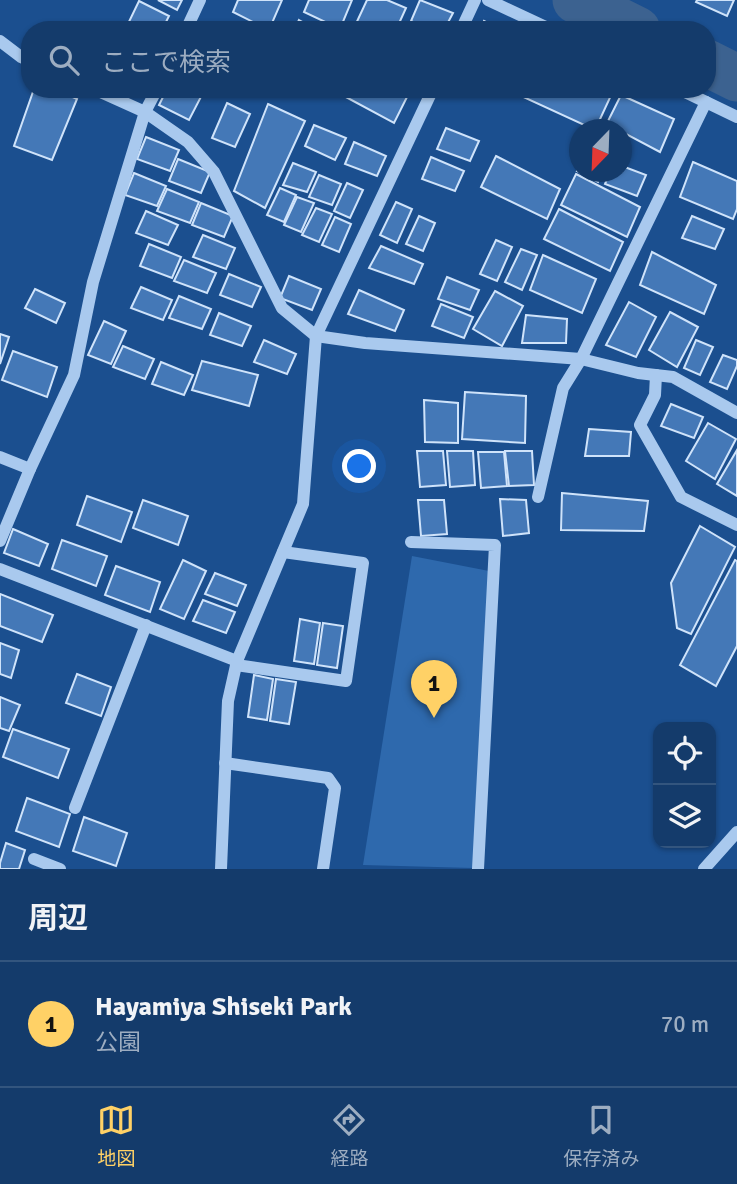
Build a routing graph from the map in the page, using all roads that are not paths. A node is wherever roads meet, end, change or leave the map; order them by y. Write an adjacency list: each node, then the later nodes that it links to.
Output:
1 (200, 0): 4 (street)
2 (475, 0): 5 (street)
3 (488, 0): 6 (street)
4 (190, 21)
5 (465, 21)
6 (533, 21)
7 (0, 41): 8 (street)
8 (21, 57)
9 (114, 98): 14 (street)
10 (152, 98): 14 (street)
11 (429, 98): 16 (street)
12 (698, 98): 13 (street)
13 (706, 102): 15 (street); 17 (street)
14 (145, 112): 16 (street); 21 (street)
15 (737, 117)
16 (316, 336): 17 (street); 26 (street)
17 (581, 359): 18 (street); 22 (street)
18 (656, 375): 19 (street); 23 (street)
19 (737, 412)
20 (0, 457): 21 (street)
21 (30, 469): 24 (street)
22 (538, 496)
23 (737, 525)
24 (0, 541)
25 (411, 542): 37 (street)
26 (283, 552): 29 (street); 29 (street)
27 (0, 569): 28 (street)
28 (146, 625): 29 (street); 31 (street)
29 (237, 663): 30 (street)
30 (225, 763): 35 (street); 36 (street)
31 (75, 808)
32 (737, 832): 38 (street)
33 (34, 859): 34 (street)
34 (61, 869)
35 (220, 869)
36 (323, 869)
37 (478, 869)
38 (704, 869)

